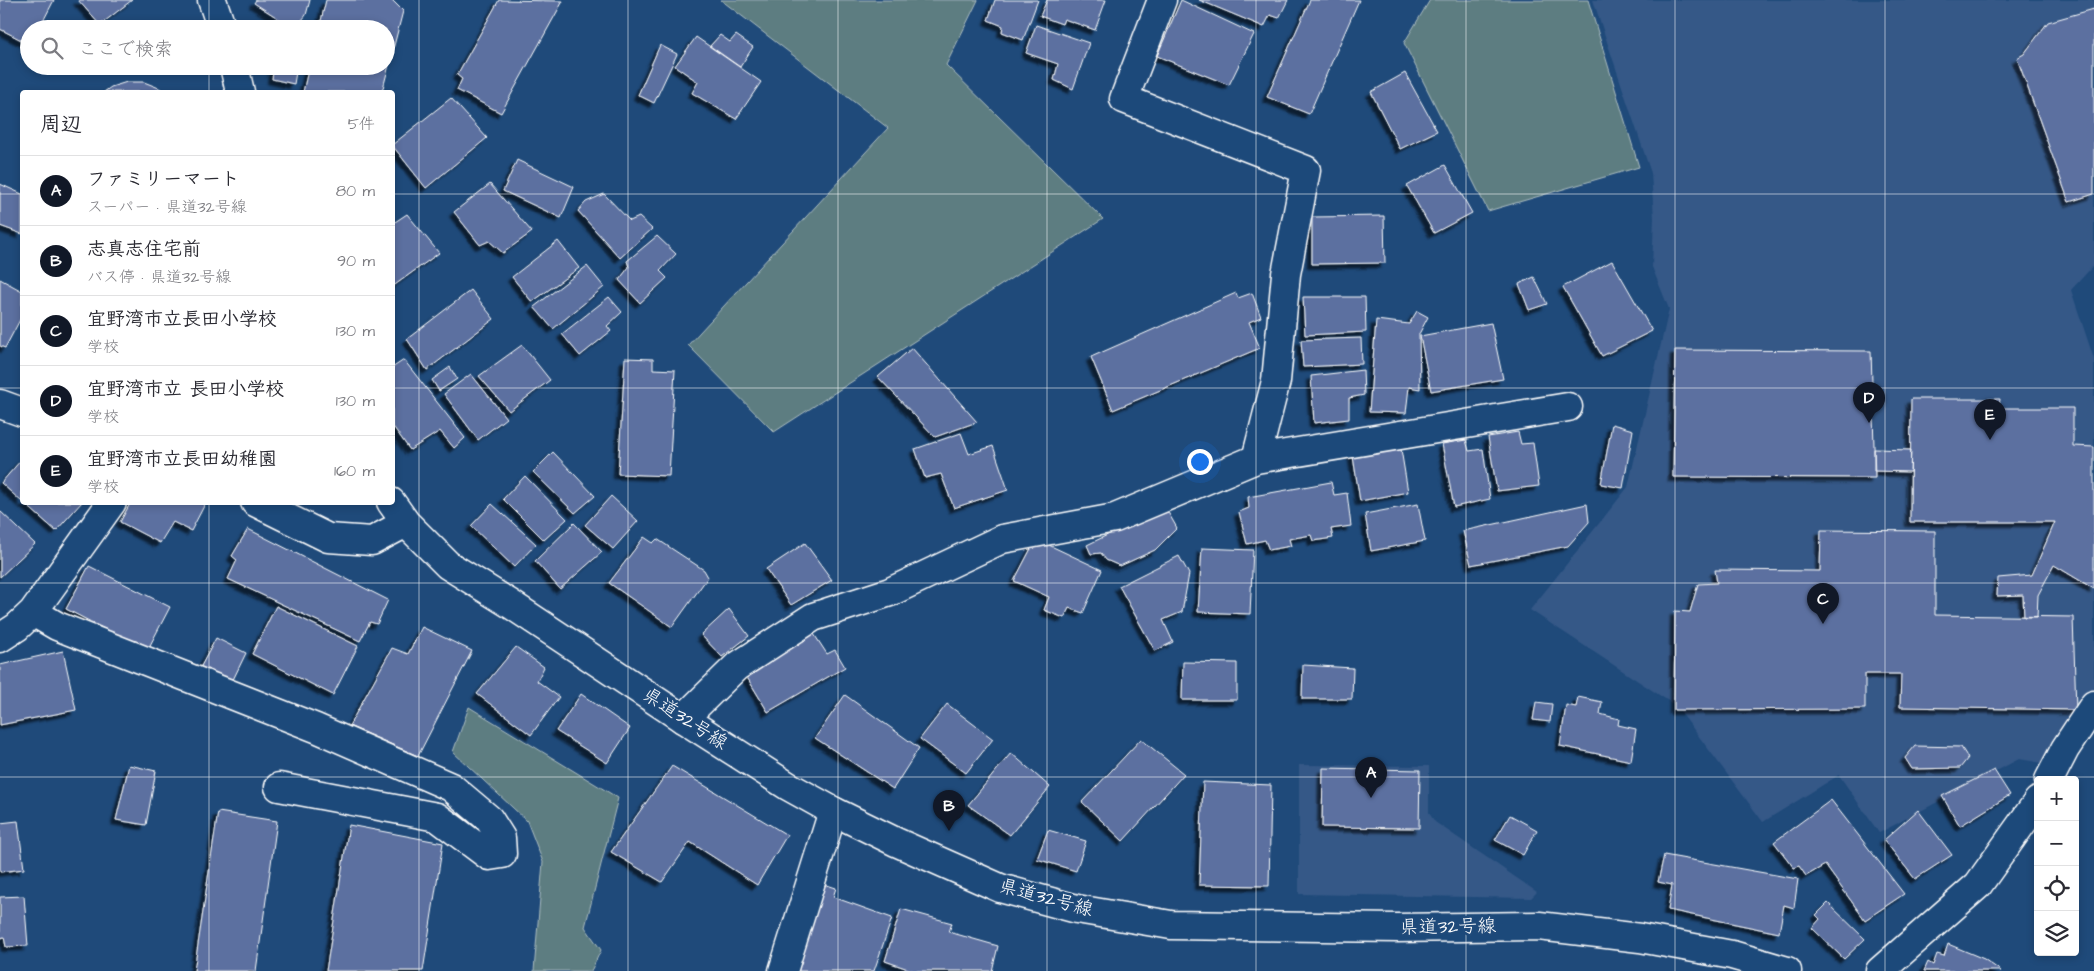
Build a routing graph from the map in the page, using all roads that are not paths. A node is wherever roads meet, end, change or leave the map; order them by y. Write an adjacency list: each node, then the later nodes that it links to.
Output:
1 (212, 0): 3 (street)
2 (1162, 0): 9 (street)
3 (219, 20)
4 (236, 75): 5 (street)
5 (240, 90)
6 (0, 404): 8 (street)
7 (1568, 407): 9 (street)
8 (20, 411)
9 (1256, 460): 16 (street)
10 (110, 505): 13 (street)
11 (261, 505): 12 (street, 県道32号線)
12 (398, 513): 16 (street, 県道32号線)
13 (33, 612): 14 (street); 18 (street)
14 (0, 638)
15 (2094, 705): 17 (street)
16 (683, 719): 20 (street, 県道32号線)
17 (2051, 776)
18 (279, 787)
19 (2034, 807): 23 (street)
20 (833, 811): 21 (street); 22 (street, 県道32号線)
21 (783, 971)
22 (1787, 971)
23 (1880, 971)

